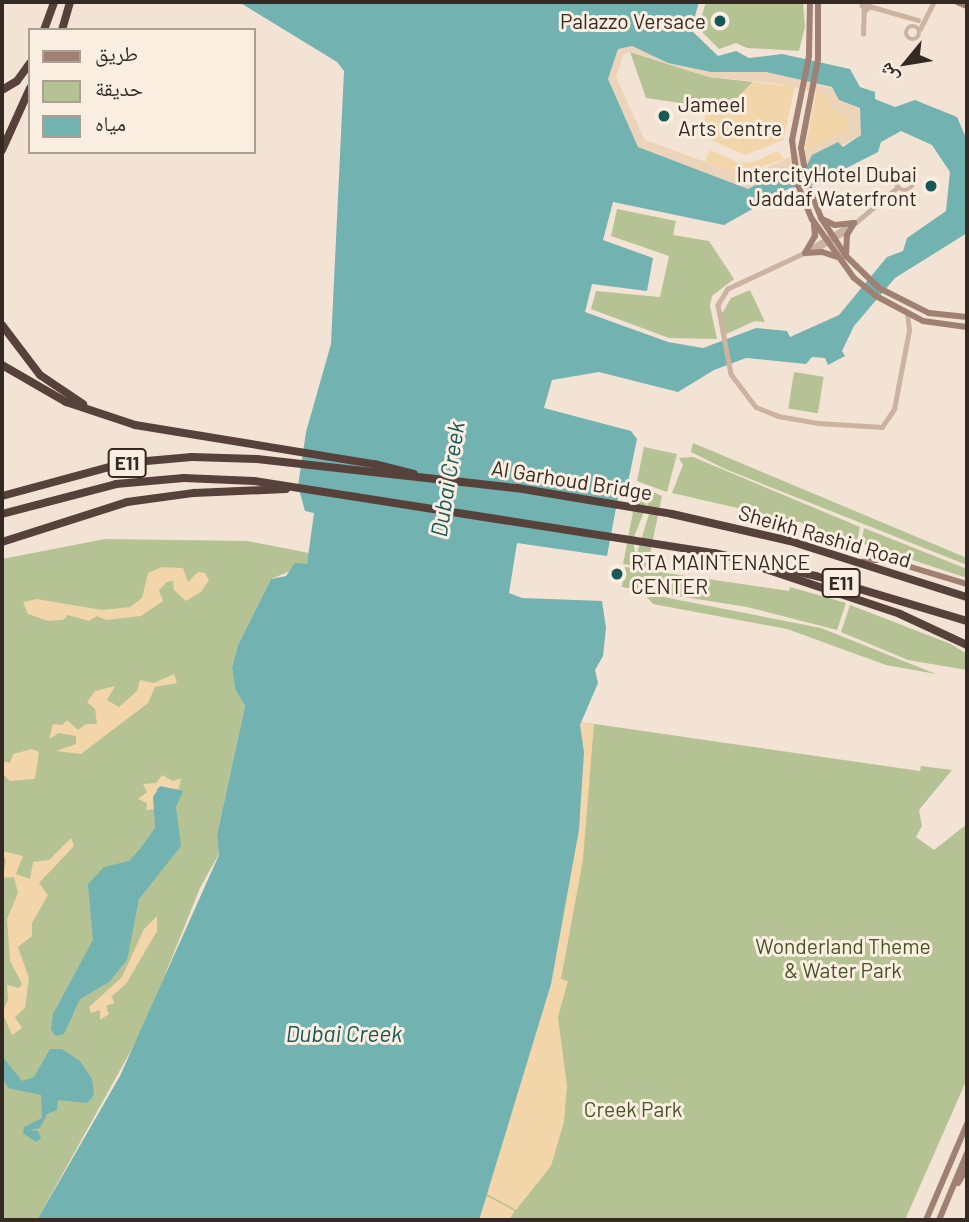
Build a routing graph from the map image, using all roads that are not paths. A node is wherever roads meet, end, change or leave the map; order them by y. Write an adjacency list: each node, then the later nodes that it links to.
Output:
1 (54, 2): 12 (highway)
2 (70, 2): 13 (highway)
3 (810, 2): 22 (street)
4 (818, 2): 21 (street)
5 (926, 2): 10 (street)
6 (934, 2): 10 (street)
7 (957, 2): 9 (street)
8 (867, 6): 10 (street); 15 (street)
9 (967, 6)
10 (920, 18): 11 (street); 14 (street)
11 (912, 26): 14 (street); 14 (street)
12 (45, 28)
13 (63, 28)
14 (920, 30)
15 (863, 34)
16 (28, 67): 17 (highway)
17 (2, 90)
18 (28, 92): 19 (highway)
19 (2, 150)
20 (898, 187): 23 (street)
21 (821, 218): 23 (street); 24 (street)
22 (812, 219): 24 (street); 25 (street)
23 (854, 223): 24 (street); 26 (street)
24 (829, 240): 25 (street); 26 (street)
25 (805, 253): 26 (street); 32 (street)
26 (842, 257): 27 (street); 28 (street)
27 (907, 314): 29 (street); 32 (street)
28 (967, 317)
29 (923, 321): 31 (street); 32 (street)
30 (2, 325): 34 (highway)
31 (967, 327)
32 (909, 330)
33 (2, 365): 34 (highway)
34 (94, 412): 35 (highway)
35 (423, 478): 37 (highway, Al Garhoud Bridge / E11); 39 (highway, Al Garhoud Bridge / E11)
36 (286, 489): 38 (highway, E11); 40 (highway); 41 (highway, Sheikh Rashid Road / E11)
37 (2, 496)
38 (2, 514)
39 (671, 514): 42 (highway, Sheikh Rashid Road / E11)
40 (2, 542)
41 (743, 559): 45 (highway, Sheikh Rashid Road / E11); 46 (highway)
42 (860, 562): 43 (street); 44 (highway, Sheikh Rashid Road / E11)
43 (967, 584)
44 (967, 597)
45 (967, 621)
46 (967, 645)
47 (967, 1125): 51 (street)
48 (967, 1153): 50 (street)
49 (967, 1168): 50 (street)
50 (954, 1186): 52 (street)
51 (926, 1220)
52 (939, 1220)

